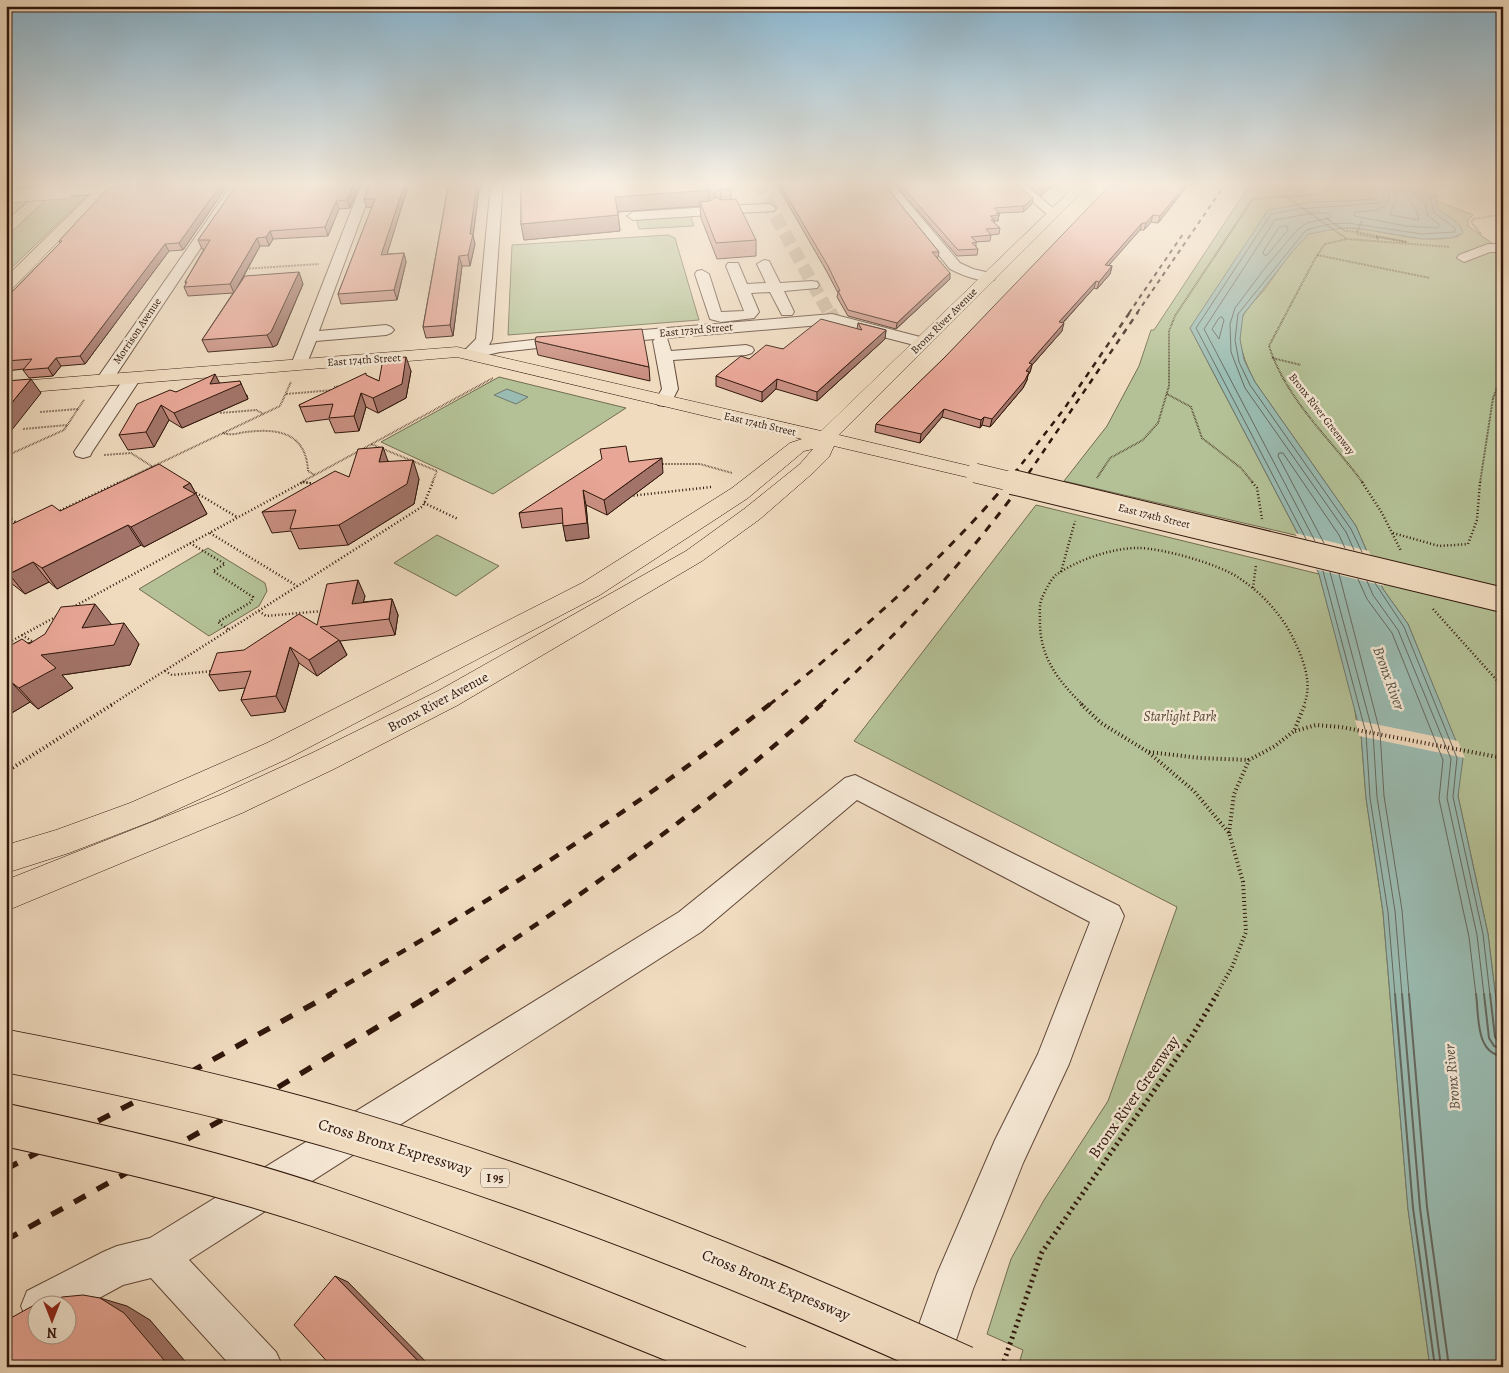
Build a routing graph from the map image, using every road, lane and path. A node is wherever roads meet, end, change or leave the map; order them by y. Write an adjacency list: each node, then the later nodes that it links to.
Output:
1 (45, 247): 21 (main road)
2 (191, 247): 37 (street, Morrison Avenue)
3 (344, 247): 13 (street)
4 (492, 247): 30 (street)
5 (939, 247): 18 (street)
6 (1019, 247): 18 (main road, Bronx River Avenue)
7 (1221, 247): 42 (path)
8 (1323, 247): 12 (path)
9 (1430, 247): 11 (path)
10 (1503, 248): 11 (street)
11 (1460, 252)
12 (1317, 256): 19 (path); 32 (path)
13 (338, 263): 16 (path); 27 (street)
14 (764, 264): 22 (street)
15 (733, 266): 23 (street)
16 (243, 269)
17 (702, 274): 23 (street)
18 (989, 277): 28 (main road, Bronx River Avenue)
19 (1430, 278)
20 (812, 285): 22 (street)
21 (6, 286)
22 (776, 287): 23 (street); 24 (street)
23 (742, 289)
24 (788, 312)
25 (386, 330): 27 (street)
26 (659, 333): 28 (street, East 173rd Street); 30 (street, East 173rd Street); 31 (street)
27 (310, 337): 33 (street)
28 (922, 342): 51 (main road, Bronx River Avenue)
29 (746, 350): 31 (street)
30 (468, 354): 33 (main road, East 174th Street); 43 (main road, East 174th Street)
31 (664, 356): 43 (street)
32 (1272, 358): 34 (path); 77 (path, Bronx River Greenway)
33 (299, 364): 36 (main road, East 174th Street); 41 (path)
34 (1301, 365)
35 (498, 375): 52 (path)
36 (133, 378): 37 (main road, East 174th Street); 53 (street)
37 (101, 380): 39 (main road, East 174th Street); 44 (path)
38 (1503, 384): 77 (path)
39 (6, 388)
40 (343, 388): 41 (path)
41 (286, 394): 47 (path)
42 (1167, 394): 61 (path); 75 (path)
43 (664, 401): 51 (main road, East 174th Street)
44 (78, 409): 45 (path); 48 (path)
45 (40, 412)
46 (220, 413): 47 (path)
47 (264, 414): 50 (path)
48 (68, 425): 49 (path); 54 (path)
49 (23, 429)
50 (223, 433): 56 (path); 58 (path)
51 (825, 438): 84 (main road, East 174th Street, bridge); 103 (main road, Bronx River Avenue); 104 (main road, Bronx River Avenue)
52 (371, 444): 58 (path); 68 (path)
53 (83, 452): 56 (path)
54 (6, 456)
55 (654, 464): 59 (path)
56 (152, 467): 57 (path); 65 (path)
57 (160, 472)
58 (315, 475): 60 (path)
59 (737, 475)
60 (303, 482): 62 (path); 71 (path)
61 (1094, 483)
62 (316, 484)
63 (713, 487): 66 (path)
64 (192, 491): 71 (path)
65 (90, 496): 67 (path); 69 (path)
66 (629, 496)
67 (96, 500)
68 (424, 503): 73 (path); 82 (path)
69 (56, 512)
70 (6, 515): 74 (path)
71 (238, 517): 76 (path)
72 (1076, 517): 81 (path)
73 (458, 518)
74 (22, 528)
75 (1261, 528)
76 (210, 533): 78 (path); 82 (path)
77 (1392, 533): 79 (path, Bronx River Greenway)
78 (190, 544): 86 (path); 90 (path)
79 (1405, 558)
80 (1257, 563): 83 (path)
81 (1061, 572): 83 (path, Bronx River Greenway); 98 (path, Bronx River Greenway)
82 (297, 586): 88 (path)
83 (1253, 589): 97 (path, Bronx River Greenway)
84 (1503, 600)
85 (1430, 605): 96 (path)
86 (73, 608)
87 (323, 610): 88 (path)
88 (259, 611): 90 (path)
89 (64, 612): 91 (path)
90 (229, 630): 95 (path)
91 (22, 635): 92 (path); 93 (path)
92 (42, 642)
93 (6, 644)
94 (218, 670): 95 (path)
95 (165, 671): 101 (path)
96 (1503, 687)
97 (1294, 731): 99 (path); 100 (path)
98 (1148, 752): 100 (path); 102 (path, Bronx River Greenway)
99 (1503, 758)
100 (1249, 760): 102 (path, Bronx River Greenway)
101 (6, 772)
102 (1229, 833): 115 (path, Bronx River Greenway)
103 (6, 859)
104 (6, 896)
105 (6, 1051): 114 (main road, Cross Bronx Expressway / I 95, bridge)
106 (6, 1125): 112 (main road, bridge)
107 (158, 1256): 108 (street); 111 (street); 113 (street)
108 (61, 1296)
109 (28, 1313): 110 (street)
110 (6, 1325)
111 (262, 1367)
112 (738, 1367)
113 (926, 1367)
114 (964, 1367)
115 (1002, 1367)

